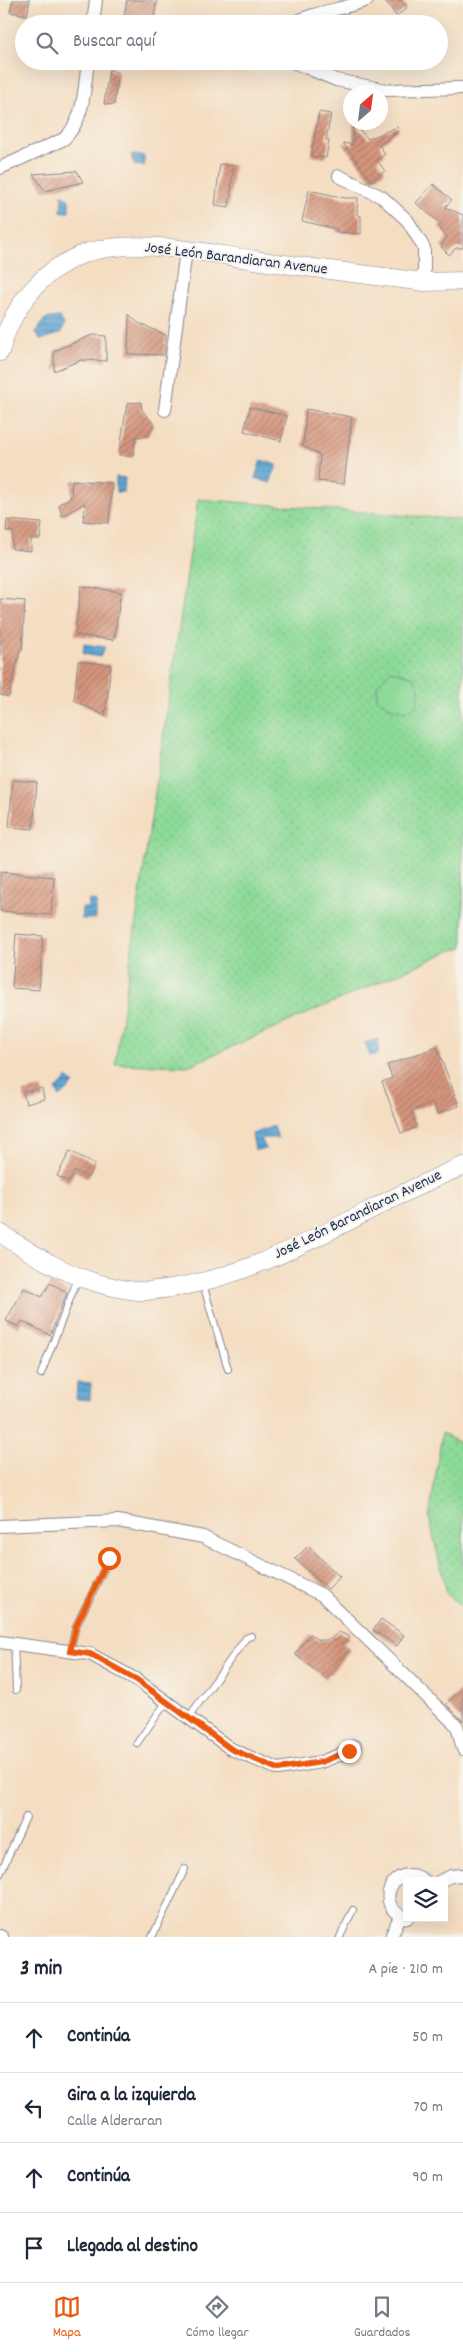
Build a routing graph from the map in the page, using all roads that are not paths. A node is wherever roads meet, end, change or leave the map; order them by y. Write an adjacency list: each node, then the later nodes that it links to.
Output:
1 (96, 0): 3 (street)
2 (368, 0): 4 (street)
3 (94, 15)
4 (311, 15)
5 (87, 70): 8 (street)
6 (312, 70): 7 (street)
7 (463, 88)
8 (0, 168)
9 (339, 176): 12 (street)
10 (186, 250): 12 (street, José León Barandiaran Avenue); 13 (street, José León Barandiaran Avenue); 14 (street)
11 (463, 281): 12 (street, José León Barandiaran Avenue)
12 (424, 282)
13 (0, 352)
14 (165, 410)
15 (463, 1166): 18 (street, José León Barandiaran Avenue)
16 (0, 1233): 17 (street, José León Barandiaran Avenue)
17 (79, 1276): 18 (street, José León Barandiaran Avenue); 20 (lane)
18 (202, 1283): 19 (lane)
19 (228, 1370)
20 (41, 1374)
21 (0, 1526): 32 (street)
22 (109, 1558): 26 (lane)
23 (251, 1636): 29 (lane)
24 (0, 1642): 25 (street)
25 (14, 1643): 26 (street); 27 (lane)
26 (70, 1651): 28 (street)
27 (16, 1690)
28 (167, 1701): 29 (street); 30 (lane)
29 (188, 1718): 31 (street)
30 (137, 1743)
31 (355, 1746)
32 (463, 1749)
33 (26, 1817): 35 (lane)
34 (185, 1869): 42 (lane)
35 (0, 1874)
36 (463, 1875): 38 (street)
37 (416, 1877): 40 (street)
38 (448, 1877)
39 (353, 1910): 43 (lane)
40 (403, 1916)
41 (403, 1919): 44 (street)
42 (152, 1937)
43 (340, 1937)
44 (391, 1937)

